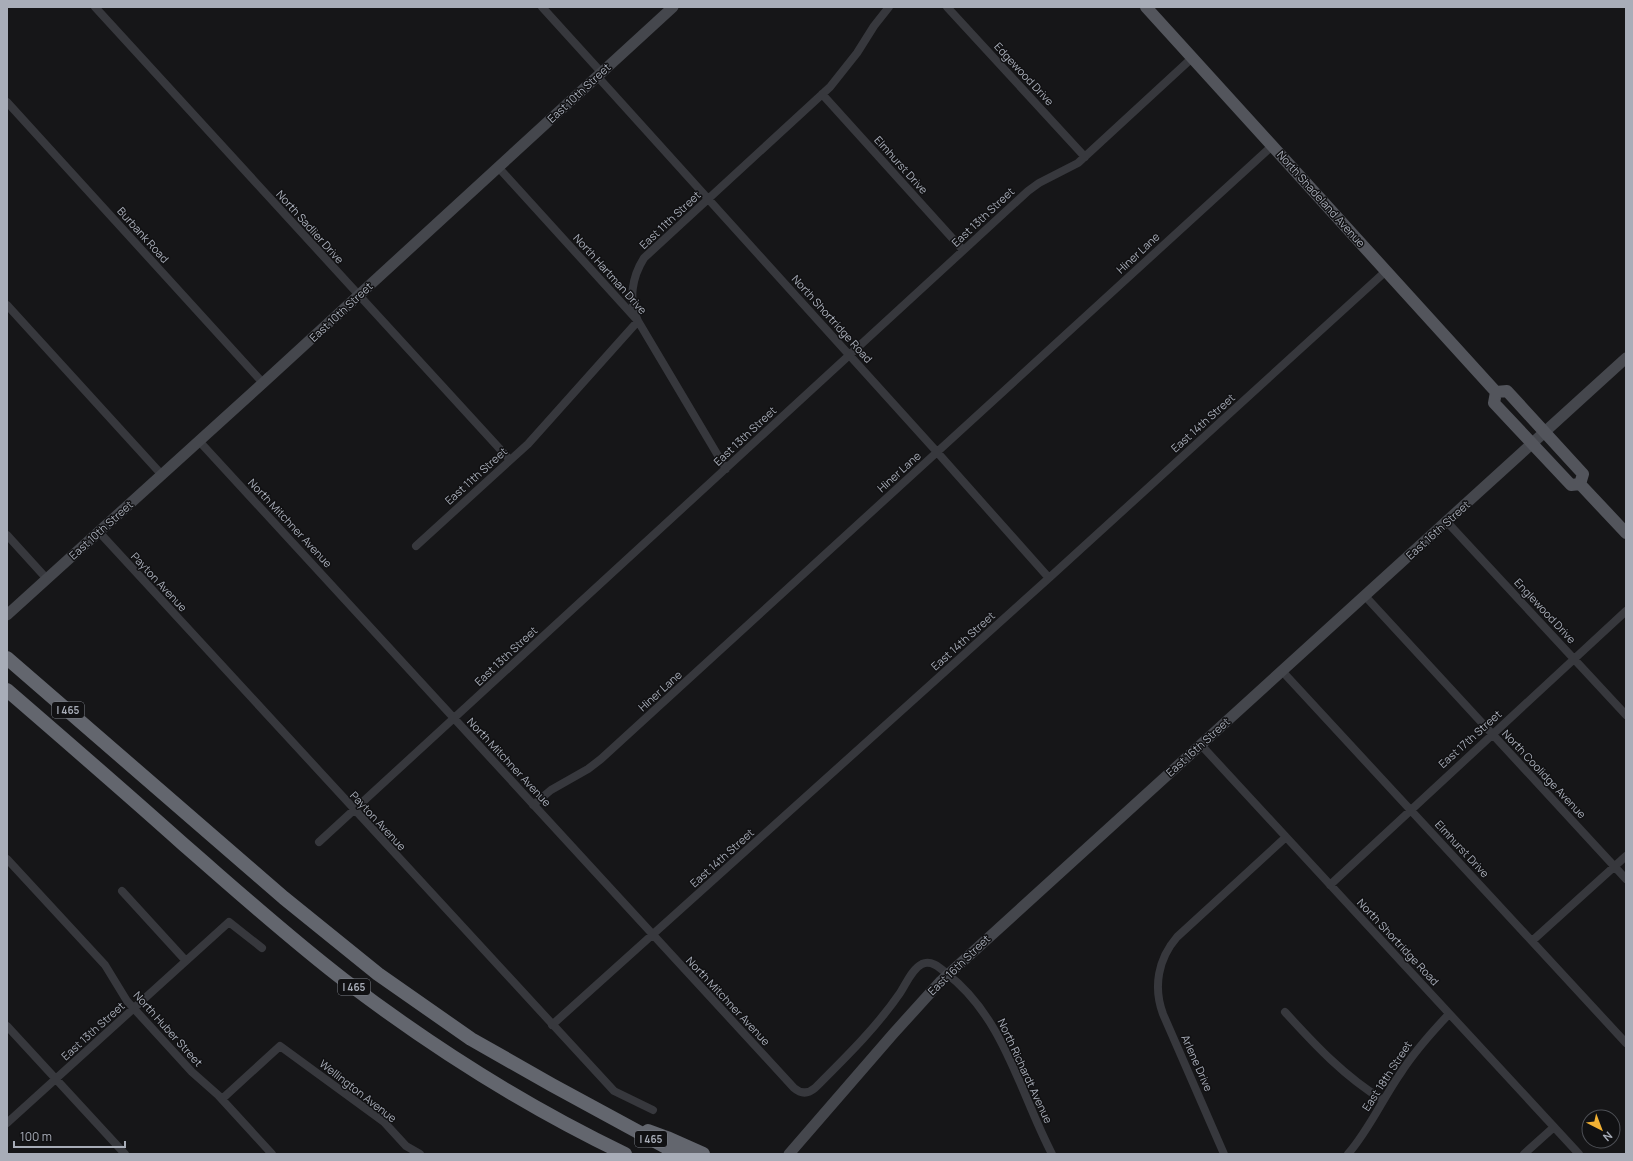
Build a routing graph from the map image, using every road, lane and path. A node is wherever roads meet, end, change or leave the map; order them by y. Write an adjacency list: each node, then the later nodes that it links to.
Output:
1 (95, 7): 17 (street, North Sadlier Drive)
2 (542, 7): 8 (street, North Shortridge Road)
3 (673, 7): 8 (street, East 10th Street)
4 (889, 7): 9 (street, East 11th Street)
5 (947, 7): 12 (street, Edgewood Drive)
6 (1146, 7): 7 (main road, North Shadeland Avenue)
7 (1192, 58): 11 (main road, North Shadeland Avenue); 12 (street, East 13th Street)
8 (599, 74): 13 (street, East 10th Street); 14 (street, North Shortridge Road)
9 (822, 94): 14 (street, East 11th Street); 15 (street, Elmhurst Drive)
10 (7, 102): 22 (street, Burbank Road)
11 (1272, 146): 16 (main road, North Shadeland Avenue); 27 (street, Hiner Lane)
12 (1085, 156): 15 (street, East 13th Street)
13 (498, 167): 17 (street, East 10th Street); 19 (street, North Hartman Drive)
14 (708, 199): 19 (street, East 11th Street); 20 (street, North Shortridge Road)
15 (963, 250): 20 (street, East 13th Street)
16 (1386, 271): 23 (main road, North Shadeland Avenue); 37 (street, East 14th Street)
17 (358, 295): 22 (street, East 10th Street); 28 (street, North Sadlier Drive)
18 (7, 305): 30 (street)
19 (638, 321): 28 (street, East 11th Street); 29 (street, North Hartman Drive)
20 (850, 355): 27 (street, North Shortridge Road); 29 (street, East 13th Street)
21 (1626, 358): 24 (street, East 16th Street)
22 (263, 383): 25 (street, East 10th Street)
23 (1496, 392): 24 (main road); 26 (main road, North Shadeland Avenue)
24 (1545, 432): 26 (street, East 16th Street); 31 (main road)
25 (200, 440): 30 (street, East 10th Street); 47 (street, North Mitchner Avenue)
26 (1532, 444): 31 (main road, North Shadeland Avenue); 32 (street, East 16th Street)
27 (937, 452): 37 (street, North Shortridge Road); 50 (street, Hiner Lane)
28 (510, 460): 36 (street, East 11th Street)
29 (726, 469): 47 (street, East 13th Street)
30 (162, 475): 33 (street, East 10th Street)
31 (1580, 484): 34 (main road, North Shadeland Avenue)
32 (1447, 522): 39 (street, East 16th Street); 43 (street, Englewood Drive)
33 (99, 532): 38 (street, East 10th Street); 51 (street, Payton Avenue)
34 (1626, 533)
35 (7, 535): 38 (street)
36 (416, 546)
37 (1049, 578): 61 (street, East 14th Street)
38 (47, 579): 41 (street, East 10th Street)
39 (1365, 596): 44 (street, East 16th Street); 48 (street, North Coolidge Avenue)
40 (1626, 611): 43 (street, East 17th Street)
41 (7, 615)
42 (7, 658): 78 (highway, I 465)
43 (1574, 659): 46 (street, Englewood Drive); 48 (street, East 17th Street)
44 (1282, 670): 49 (street, East 16th Street); 52 (street, Elmhurst Drive)
45 (7, 690): 83 (highway, I 465)
46 (1626, 715)
47 (454, 719): 50 (street, North Mitchner Avenue); 51 (street, East 13th Street)
48 (1492, 734): 52 (street, East 17th Street); 57 (street, North Coolidge Avenue)
49 (1201, 745): 53 (street, North Shortridge Road); 66 (street, East 16th Street)
50 (533, 805): 61 (street, North Mitchner Avenue)
51 (354, 810): 54 (street, East 13th Street); 70 (street, Payton Avenue)
52 (1411, 810): 59 (street, East 17th Street); 62 (street, Elmhurst Drive)
53 (1286, 836): 59 (street, North Shortridge Road); 88 (street, Arlene Drive)
54 (319, 842)
55 (1626, 856): 57 (street)
56 (7, 859): 67 (street, North Huber Street)
57 (1614, 866): 58 (street, North Coolidge Avenue); 62 (street)
58 (1626, 879)
59 (1330, 885): 69 (street, North Shortridge Road)
60 (122, 891): 64 (street)
61 (653, 935): 65 (street, North Mitchner Avenue); 70 (street, East 14th Street)
62 (1532, 941): 72 (street, Elmhurst Drive)
63 (262, 948): 64 (street, East 13th Street)
64 (186, 961): 67 (street, East 13th Street)
65 (916, 968): 66 (street, North Richardt Avenue)
66 (948, 974): 86 (street, East 16th Street); 87 (street, North Richardt Avenue)
67 (134, 1009): 73 (street, East 13th Street); 74 (street, North Huber Street)
68 (1285, 1012): 75 (street)
69 (1449, 1014): 75 (street, East 18th Street); 79 (street, North Shortridge Road)
70 (552, 1025): 76 (street, Payton Avenue)
71 (7, 1026): 73 (street)
72 (1626, 1043)
73 (56, 1079): 77 (street, East 13th Street); 80 (street)
74 (222, 1099): 81 (street, North Huber Street); 82 (street, Wellington Avenue)
75 (1383, 1100): 89 (street, East 18th Street)
76 (653, 1110)
77 (7, 1123)
78 (624, 1123): 84 (highway, I 465); 85 (highway)
79 (1554, 1127): 90 (street); 91 (street, North Shortridge Road)
80 (125, 1154)
81 (272, 1154)
82 (420, 1154)
83 (625, 1154)
84 (678, 1154)
85 (704, 1154)
86 (789, 1154)
87 (1052, 1154)
88 (1224, 1154)
89 (1348, 1154)
90 (1524, 1154)
91 (1579, 1154)

